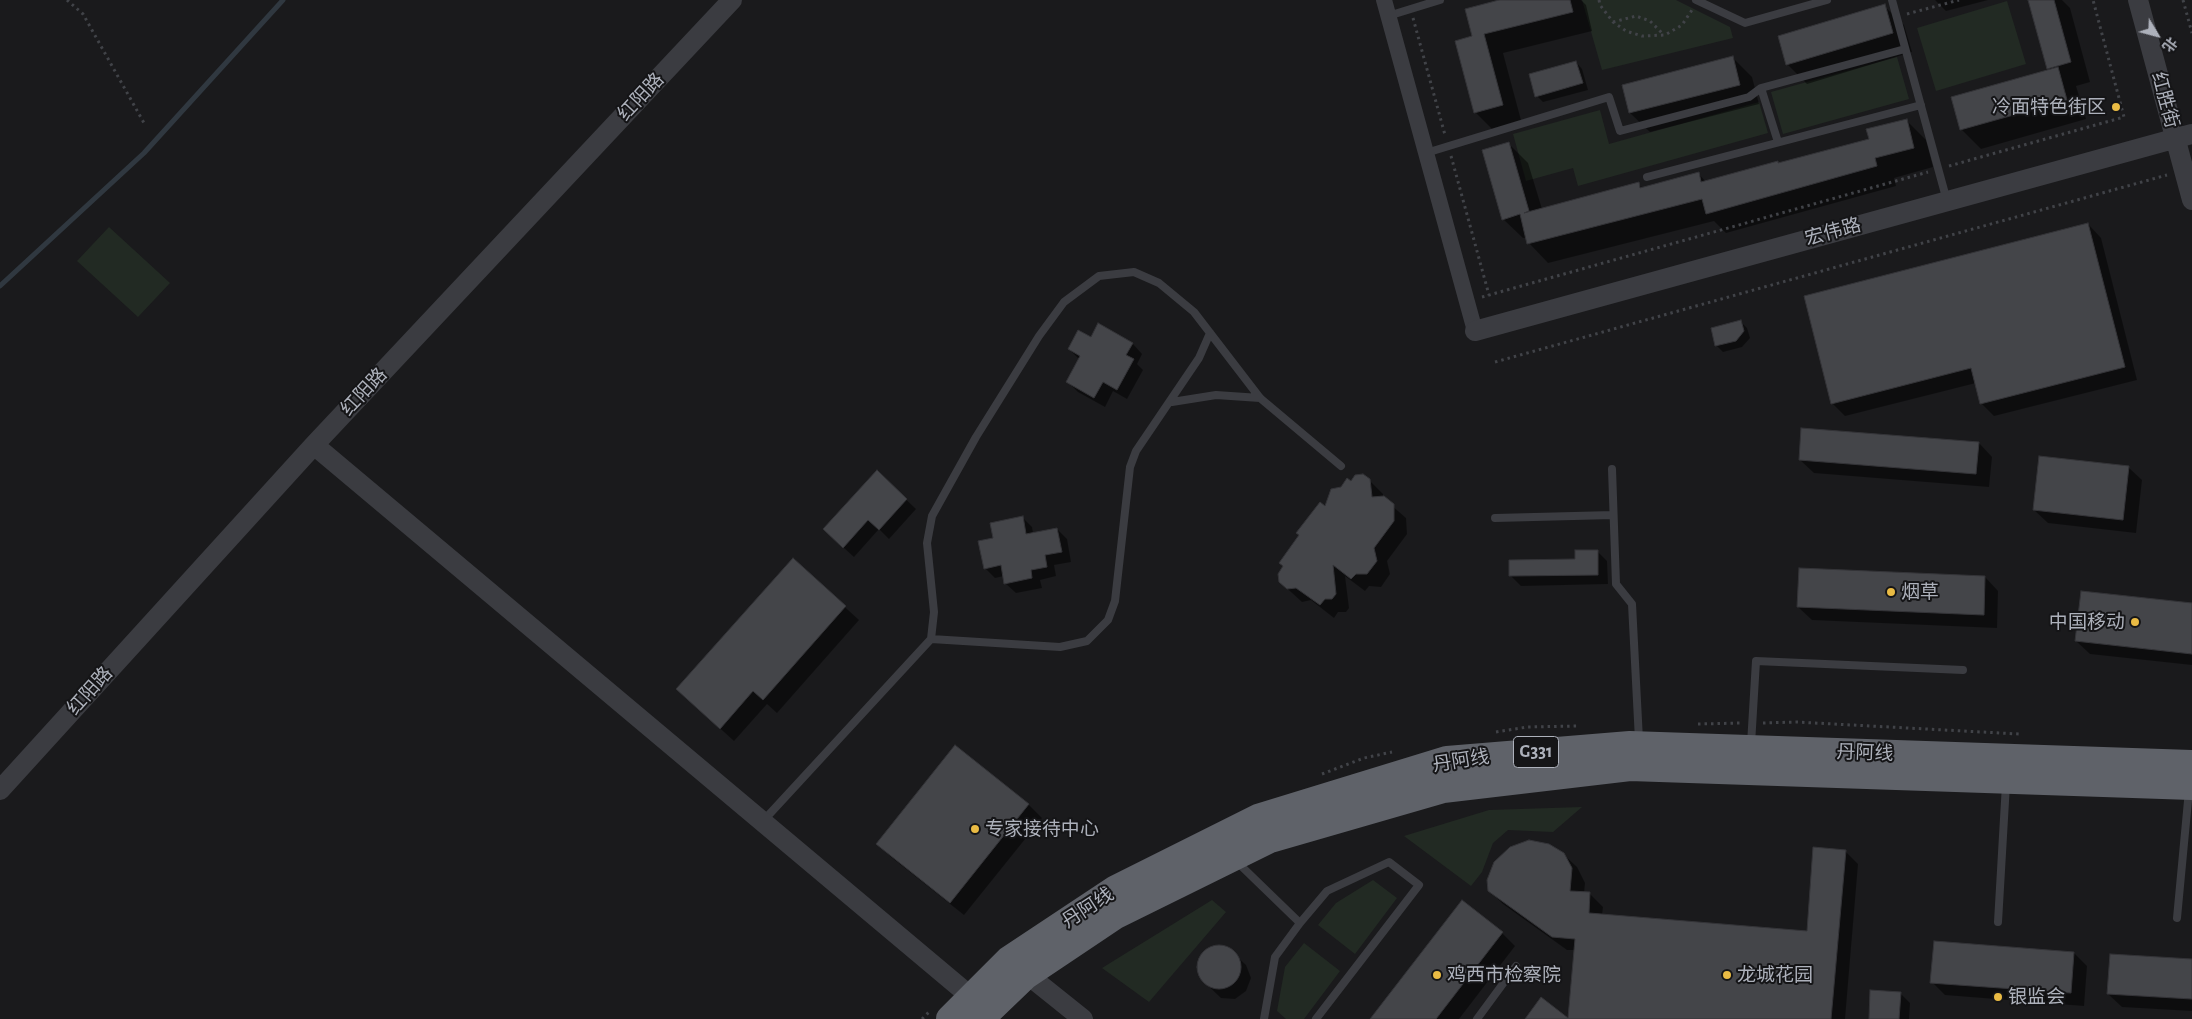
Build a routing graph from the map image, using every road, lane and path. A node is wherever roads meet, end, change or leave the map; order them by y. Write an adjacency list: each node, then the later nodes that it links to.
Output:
1 (67, 0): 20 (path)
2 (732, 0): 35 (street, 红阳路)
3 (1440, 0): 12 (lane)
4 (1599, 0): 14 (path)
5 (1697, 0): 6 (lane); 16 (path)
6 (1827, 0)
7 (1892, 0): 13 (lane)
8 (1959, 0): 13 (path)
9 (2093, 0): 24 (path)
10 (2183, 0): 15 (path)
11 (2141, 1): 21 (street, 红胜街)
12 (1386, 8): 23 (street)
13 (1897, 17): 17 (lane)
14 (1614, 22): 16 (path); 16 (path)
15 (2192, 32)
16 (1664, 35)
17 (1905, 49): 18 (lane); 19 (lane)
18 (1761, 88): 22 (lane); 23 (lane)
19 (1921, 105): 22 (lane); 24 (lane)
20 (144, 123)
21 (2184, 136): 25 (street, 红胜街); 28 (street, 宏伟路)
22 (1778, 142): 26 (lane)
23 (1426, 153): 29 (street)
24 (1938, 169): 28 (lane); 29 (path)
25 (2184, 170): 27 (street, 红胜街); 32 (path)
26 (1647, 177)
27 (2192, 200)
28 (1947, 201): 30 (street, 宏伟路)
29 (1466, 301): 30 (street)
30 (1475, 331)
31 (1210, 333): 33 (lane); 34 (lane); 40 (lane)
32 (1495, 362)
33 (1260, 398): 34 (lane); 36 (lane)
34 (1172, 402): 40 (lane)
35 (314, 445): 46 (street, 红阳路); 47 (street)
36 (1341, 466)
37 (1612, 469): 38 (lane)
38 (1613, 515): 39 (lane); 42 (lane)
39 (1495, 518)
40 (931, 639): 47 (lane)
41 (1963, 670): 43 (lane)
42 (1639, 745): 43 (highway, 丹阿线 / G331); 53 (highway, 丹阿线 / G331)
43 (1751, 749): 44 (highway, 丹阿线 / G331)
44 (2191, 778): 45 (highway, 丹阿线 / G331); 49 (lane)
45 (2006, 780): 48 (highway, 丹阿线 / G331); 50 (lane)
46 (0, 790)
47 (762, 822): 54 (street)
48 (1232, 858): 51 (lane); 53 (highway, 丹阿线 / G331)
49 (2177, 918)
50 (1998, 922)
51 (1300, 923): 57 (lane); 58 (lane)
52 (1516, 966): 59 (lane)
53 (1018, 967): 54 (highway, 丹阿线 / G331); 56 (street)
54 (980, 1009): 55 (highway, 丹阿线 / G331)
55 (950, 1019)
56 (1083, 1019)
57 (1264, 1019)
58 (1316, 1019)
59 (1477, 1019)

